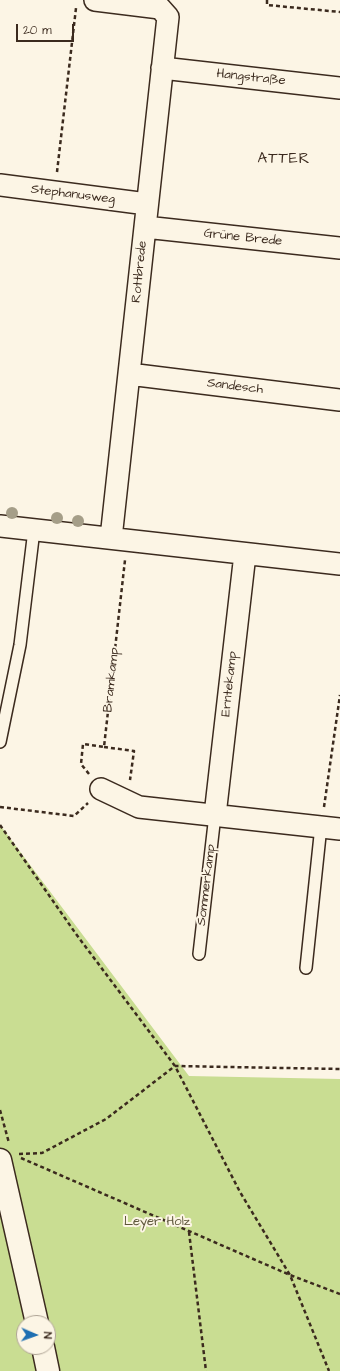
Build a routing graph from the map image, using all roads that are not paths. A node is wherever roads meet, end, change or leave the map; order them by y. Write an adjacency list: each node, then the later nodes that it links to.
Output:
1 (95, 0): 2 (street, Rottbrede)
2 (160, 4): 3 (street, Rottbrede)
3 (162, 68): 4 (street, Hangstraße); 6 (street, Rottbrede)
4 (340, 88)
5 (0, 185): 6 (street, Stephanusweg)
6 (147, 204): 7 (street, Rottbrede)
7 (145, 227): 8 (street, Grüne Brede); 9 (street, Rottbrede)
8 (340, 248)
9 (129, 374): 10 (street, Sandesch); 13 (street, Rottbrede)
10 (340, 400)
11 (0, 526): 12 (street)
12 (34, 530): 13 (street); 16 (lane)
13 (119, 539): 14 (street)
14 (245, 554): 15 (street); 18 (street, Erntekamp)
15 (340, 564)
16 (0, 742)
17 (101, 789): 18 (street)
18 (215, 815): 19 (street); 20 (lane, Sommerkamp)
19 (331, 828): 21 (lane)
20 (199, 954)
21 (306, 968)
22 (10, 1157): 23 (street)
23 (36, 1315)
24 (45, 1355): 25 (street)
25 (48, 1371)

